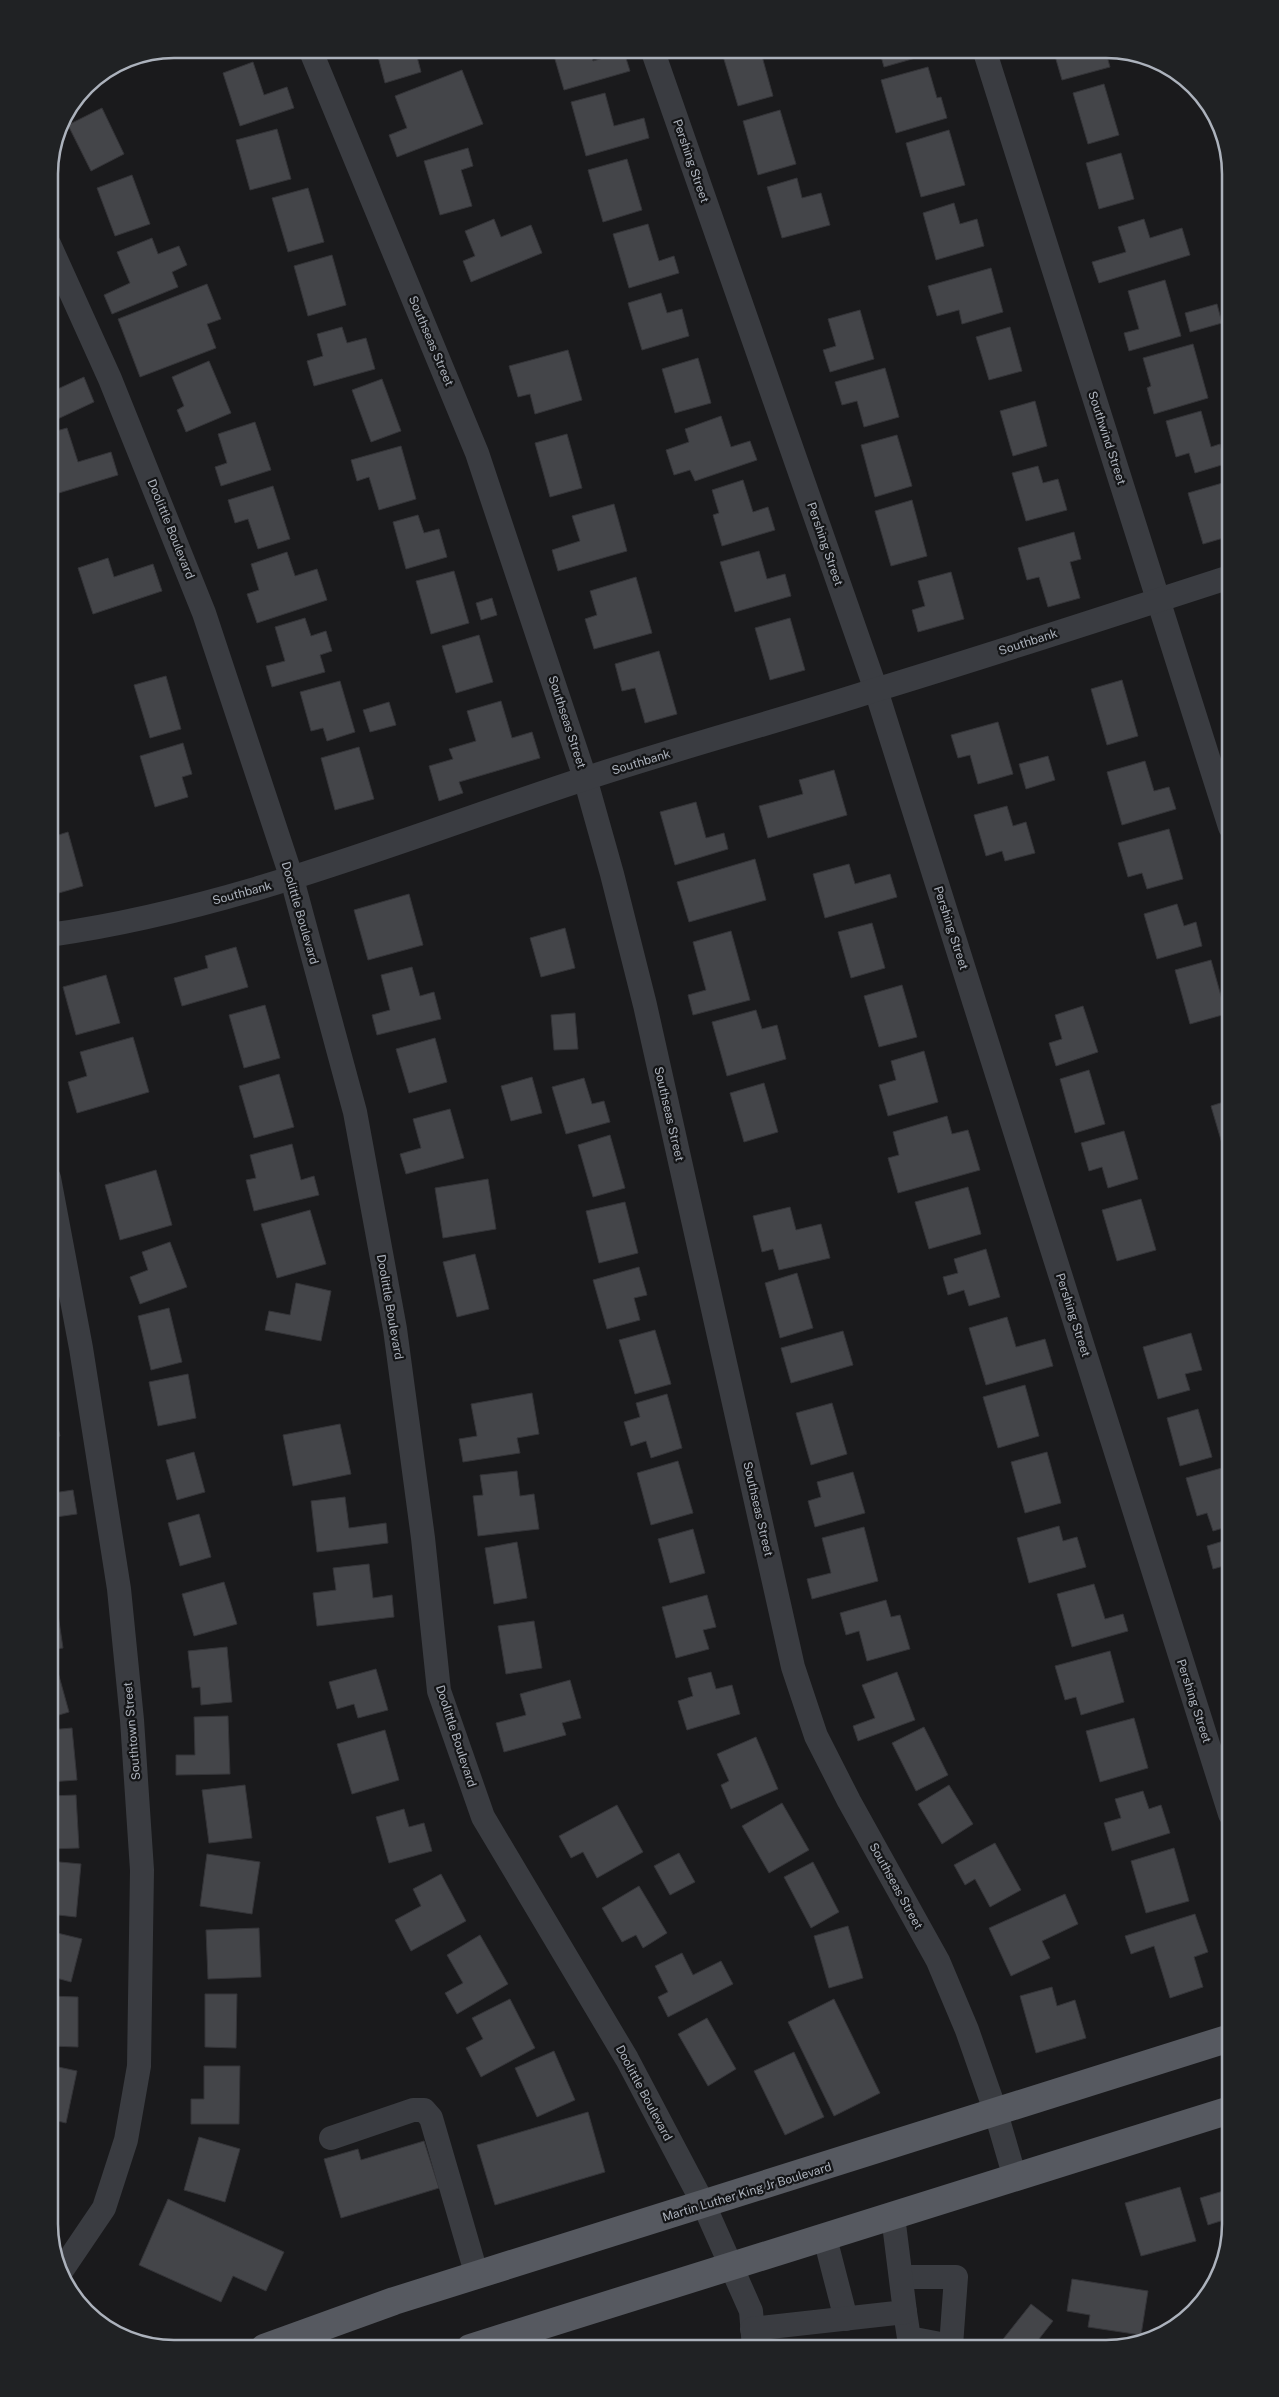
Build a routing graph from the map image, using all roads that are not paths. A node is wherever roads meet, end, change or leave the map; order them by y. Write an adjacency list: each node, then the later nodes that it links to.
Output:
1 (313, 57): 8 (street, Southseas Street)
2 (655, 58): 7 (street, Pershing Street)
3 (987, 58): 6 (street, Southwind Street)
4 (58, 264): 10 (street, Doolittle Boulevard)
5 (1222, 580): 6 (street, Southbank)
6 (1158, 600): 7 (street, Southbank); 9 (street, Southwind Street)
7 (876, 690): 8 (street, Southbank); 13 (street, Pershing Street)
8 (585, 778): 10 (street, Southbank); 15 (street, Southseas Street)
9 (1222, 802)
10 (292, 879): 11 (street, Southbank); 19 (street, Doolittle Boulevard)
11 (58, 934)
12 (58, 1226): 22 (street, Southtown Street)
13 (1222, 1789)
14 (1222, 2041): 15 (main road, Martin Luther King Jr Boulevard)
15 (996, 2113): 18 (street, Southseas Street); 19 (main road, Martin Luther King Jr Boulevard)
16 (1222, 2113): 18 (main road)
17 (331, 2138): 24 (street)
18 (1015, 2178): 20 (main road)
19 (704, 2205): 23 (street, Doolittle Boulevard); 24 (main road, Martin Luther King Jr Boulevard)
20 (893, 2216): 21 (main road); 25 (street)
21 (825, 2238): 23 (main road); 27 (street)
22 (65, 2266)
23 (731, 2268): 29 (main road); 30 (street, Doolittle Boulevard)
24 (478, 2276): 28 (main road, Martin Luther King Jr Boulevard)
25 (901, 2277): 26 (street); 32 (street)
26 (905, 2312): 27 (street); 31 (street)
27 (846, 2319): 30 (street)
28 (289, 2339)
29 (511, 2339)
30 (753, 2339)
31 (918, 2340)
32 (951, 2340)

